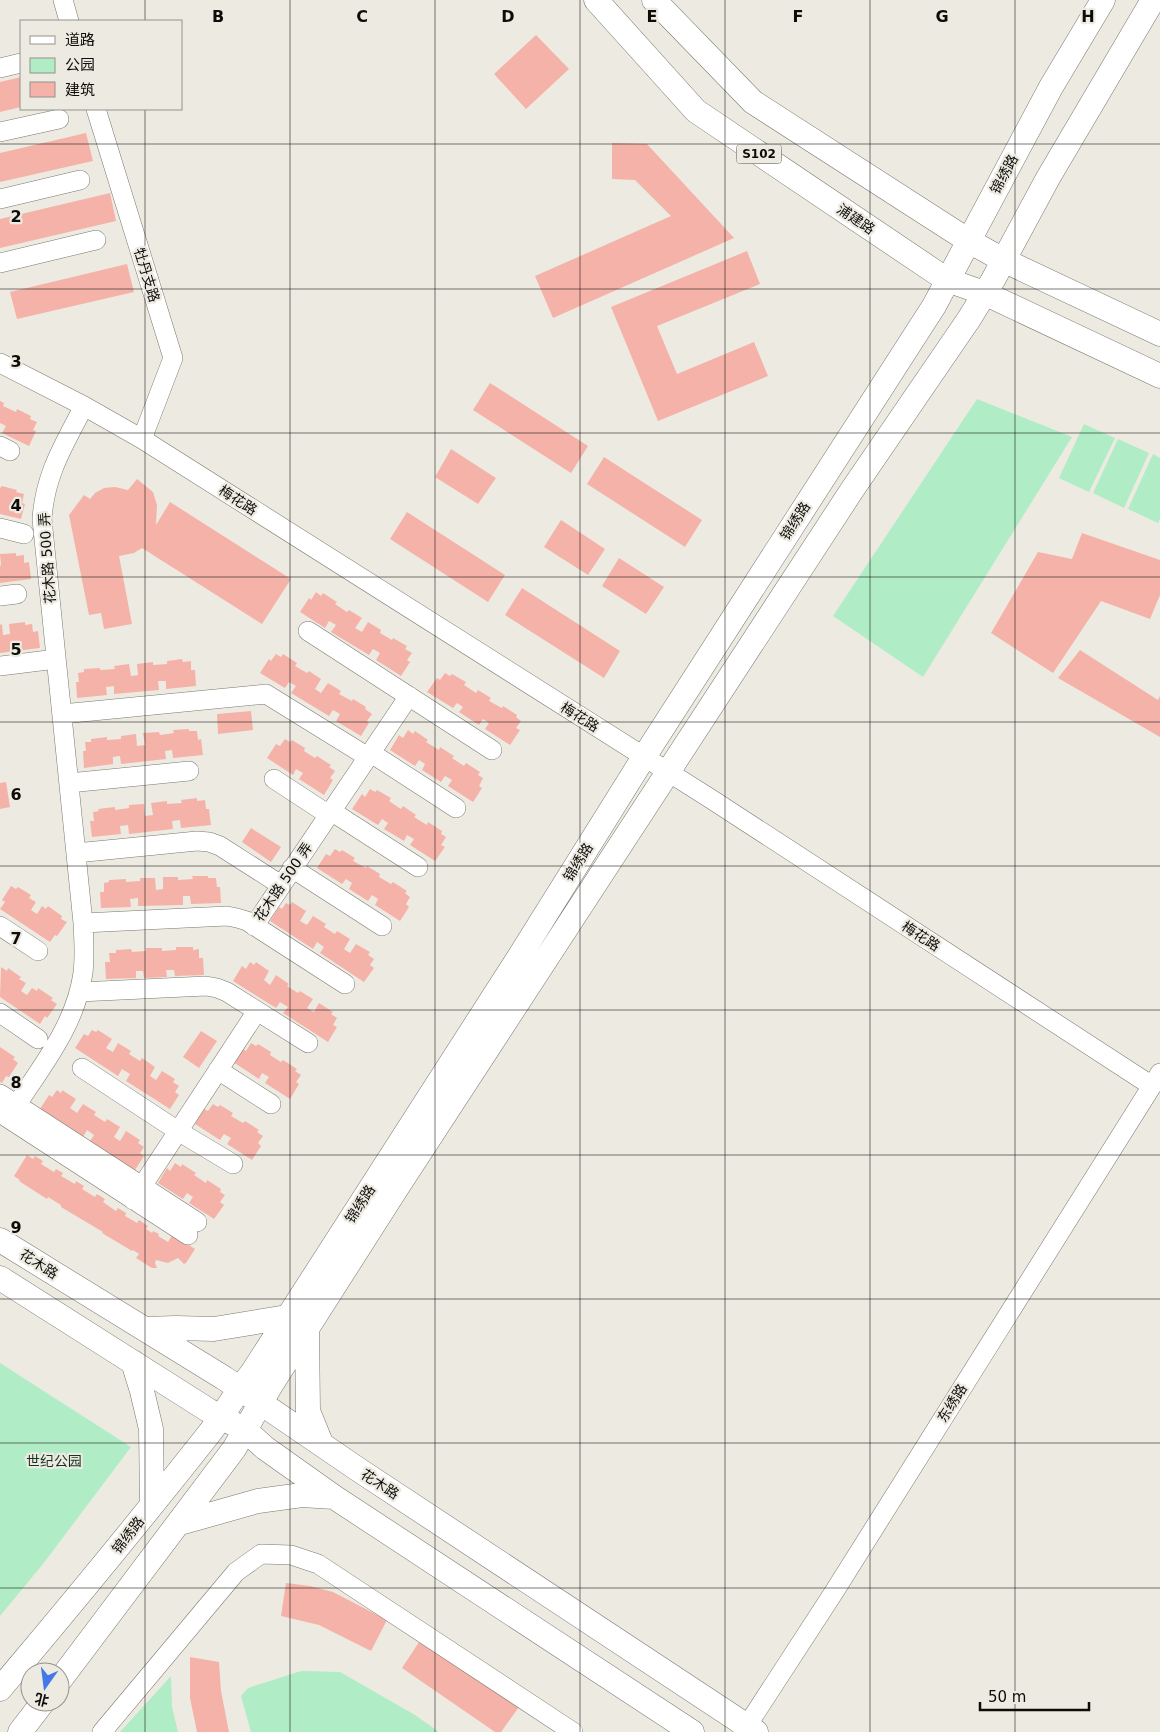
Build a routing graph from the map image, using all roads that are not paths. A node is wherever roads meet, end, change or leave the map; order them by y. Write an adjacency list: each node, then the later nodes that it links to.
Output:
1 (63, 0): 6 (street)
2 (596, 0): 18 (main road, 浦建路 / S102)
3 (654, 0): 15 (main road, S102)
4 (1103, 0): 15 (main road, 锦绣路)
5 (1153, 0): 16 (main road, 锦绣路)
6 (69, 20)
7 (20, 63): 8 (street)
8 (0, 68)
9 (96, 110): 24 (street, 牡丹支路)
10 (59, 118): 11 (street)
11 (0, 132)
12 (80, 180): 13 (street)
13 (0, 199)
14 (96, 240): 17 (street)
15 (969, 241): 16 (main road, S102); 18 (main road, 锦绣路)
16 (1003, 260): 19 (main road, 锦绣路); 20 (main road, S102)
17 (0, 263)
18 (947, 280): 19 (main road, 浦建路 / S102); 34 (main road, 锦绣路)
19 (984, 294): 22 (main road, 浦建路 / S102); 36 (main road, 锦绣路)
20 (1160, 334)
21 (0, 364): 23 (street, 梅花路)
22 (1160, 376)
23 (84, 406): 24 (street, 梅花路); 28 (street, 花木路 500 弄)
24 (142, 439): 34 (street, 梅花路)
25 (0, 528): 26 (street)
26 (24, 534)
27 (308, 631): 30 (street)
28 (56, 659): 29 (street); 31 (street, 花木路 500 弄)
29 (0, 666)
30 (409, 696): 32 (street); 33 (street, 花木路 500 弄)
31 (62, 714): 33 (street); 38 (street, 花木路 500 弄)
32 (492, 750)
33 (369, 755): 39 (street); 40 (street, 花木路 500 弄)
34 (644, 757): 36 (street, 梅花路); 68 (main road, 锦绣路)
35 (189, 771): 38 (street)
36 (669, 772): 58 (street, 梅花路); 70 (main road, 锦绣路)
37 (274, 779): 40 (street)
38 (69, 783): 41 (street, 花木路 500 弄)
39 (456, 808)
40 (330, 813): 42 (street, 花木路 500 弄); 43 (street)
41 (76, 853): 44 (street); 45 (street, 花木路 500 弄)
42 (292, 868): 44 (street, 花木路 500 弄); 48 (street)
43 (418, 868)
44 (281, 885): 47 (street, 花木路 500 弄)
45 (83, 923): 47 (street, 花木路 500 弄); 51 (street, 花木路 500 弄)
46 (0, 926): 49 (street)
47 (254, 926): 50 (street)
48 (382, 926)
49 (38, 950)
50 (345, 984)
51 (79, 992): 52 (street); 61 (street, 花木路 500 弄)
52 (257, 1010): 55 (street); 57 (street)
53 (0, 1013): 54 (street)
54 (38, 1040)
55 (308, 1043)
56 (82, 1068): 62 (street)
57 (218, 1070): 60 (street); 62 (street)
58 (1156, 1079): 83 (street, 东绣路)
59 (0, 1094): 61 (street)
60 (270, 1104)
61 (8, 1112): 64 (street)
62 (178, 1131): 63 (street); 64 (street)
63 (233, 1164)
64 (137, 1193): 65 (street)
65 (192, 1228)
66 (0, 1240): 69 (main road, 花木路)
67 (0, 1278): 71 (main road)
68 (287, 1317): 69 (main road); 72 (main road, 锦绣路)
69 (145, 1329): 72 (main road, 花木路)
70 (307, 1330): 73 (main road, 锦绣路); 76 (main road)
71 (133, 1362): 74 (main road); 78 (main road)
72 (238, 1389): 73 (main road, 花木路); 74 (main road, 锦绣路)
73 (262, 1403): 75 (main road, 锦绣路); 76 (main road, 花木路)
74 (220, 1417): 75 (main road); 78 (main road, 锦绣路)
75 (245, 1430): 77 (main road); 79 (main road, 锦绣路)
76 (321, 1443): 83 (main road, 花木路)
77 (334, 1496): 79 (main road); 87 (main road)
78 (152, 1504): 81 (main road, 锦绣路)
79 (180, 1523): 80 (main road, 锦绣路)
80 (70, 1667)
81 (0, 1689)
82 (36, 1712): 84 (main road)
83 (749, 1730)
84 (20, 1732)
85 (102, 1732): 86 (street)
86 (573, 1732)
87 (692, 1732)

